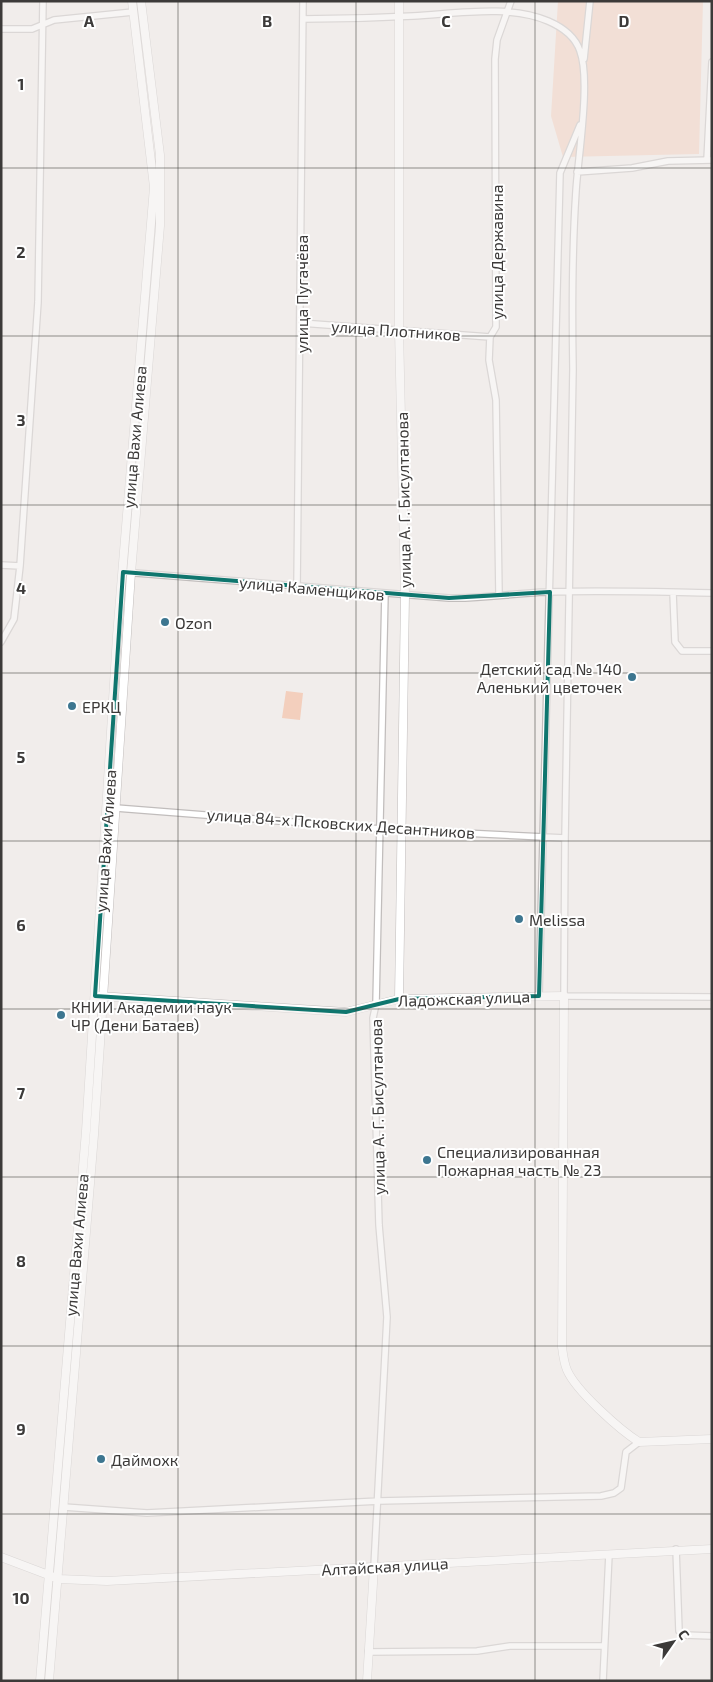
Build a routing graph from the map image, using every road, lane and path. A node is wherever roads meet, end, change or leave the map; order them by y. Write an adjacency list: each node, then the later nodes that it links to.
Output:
1 (44, 1): 12 (street)
2 (132, 1): 8 (main road, улица Вахи Алиева)
3 (141, 1): 25 (main road, улица Вахи Алиева)
4 (303, 1): 11 (street, улица Пугачёва)
5 (399, 1): 10 (main road, улица А. Г. Бисултанова)
6 (512, 1): 9 (street, улица Державина)
7 (590, 1): 15 (street)
8 (133, 12): 12 (street); 24 (main road, улица Вахи Алиева)
9 (508, 12): 10 (street); 15 (street); 21 (street, улица Державина)
10 (398, 17): 11 (street); 20 (main road, улица А. Г. Бисултанова)
11 (303, 20): 19 (street, улица Пугачёва)
12 (44, 24): 13 (street); 23 (street)
13 (1, 29)
14 (712, 62): 17 (street)
15 (583, 63): 16 (street)
16 (582, 119): 18 (street); 27 (street)
17 (709, 160): 18 (street)
18 (577, 172): 28 (street)
19 (301, 322): 20 (street, улица Плотников); 26 (street, улица Пугачёва)
20 (399, 330): 21 (street, улица Плотников); 33 (main road, улица А. Г. Бисултанова)
21 (490, 337): 32 (street, улица Державина)
22 (1, 565): 23 (street)
23 (20, 566): 34 (street)
24 (123, 572): 25 (street, улица Каменщиков); 41 (main road, улица Вахи Алиева)
25 (131, 573): 26 (street, улица Каменщиков); 36 (main road, улица Вахи Алиева)
26 (297, 587): 31 (street, улица Каменщиков)
27 (550, 592): 28 (street, улица Каменщиков); 32 (street, улица Каменщиков); 39 (street)
28 (570, 592): 29 (street, улица Каменщиков); 40 (street)
29 (673, 592): 30 (street, улица Каменщиков); 35 (street)
30 (712, 593)
31 (385, 594): 33 (street, улица Каменщиков); 37 (street, улица А. Г. Бисултанова)
32 (499, 594): 33 (street, улица Каменщиков)
33 (405, 595): 38 (main road, улица А. Г. Бисултанова)
34 (1, 642)
35 (712, 651)
36 (116, 808): 37 (street, улица 84-х Псковских Десантников); 41 (main road, улица Вахи Алиева)
37 (382, 829): 38 (street, улица 84-х Псковских Десантников); 46 (street, улица А. Г. Бисултанова)
38 (402, 830): 39 (street, улица 84-х Псковских Десантников); 45 (main road, улица А. Г. Бисултанова)
39 (544, 837): 40 (street, улица 84-х Псковских Десантников); 42 (street)
40 (565, 838): 43 (street)
41 (99, 996): 46 (main road, Ладожская улица); 50 (main road, улица Вахи Алиева); 56 (main road, улица Вахи Алиева)
42 (539, 996): 43 (main road, Ладожская улица); 45 (main road, Ладожская улица)
43 (564, 996): 44 (street); 48 (main road)
44 (712, 997)
45 (398, 999): 46 (main road, Ладожская улица)
46 (376, 1004): 49 (street, улица А. Г. Бисултанова)
47 (712, 1439): 48 (main road)
48 (639, 1442): 49 (street)
49 (379, 1501): 50 (street); 55 (street, улица А. Г. Бисултанова)
50 (64, 1507): 57 (main road, улица Вахи Алиева)
51 (676, 1549): 52 (main road, Алтайская улица); 53 (main road, Алтайская улица); 58 (street)
52 (712, 1549)
53 (609, 1554): 55 (main road, Алтайская улица); 59 (street)
54 (1, 1557): 56 (main road, Алтайская улица)
55 (374, 1567): 57 (main road, Алтайская улица); 60 (main road)
56 (50, 1576): 57 (main road, Алтайская улица); 61 (main road, улица Вахи Алиева)
57 (59, 1579): 62 (main road, улица Вахи Алиева)
58 (712, 1636)
59 (604, 1646): 60 (street); 64 (street)
60 (368, 1652): 63 (main road)
61 (40, 1681)
62 (49, 1681)
63 (366, 1681)
64 (603, 1681)

